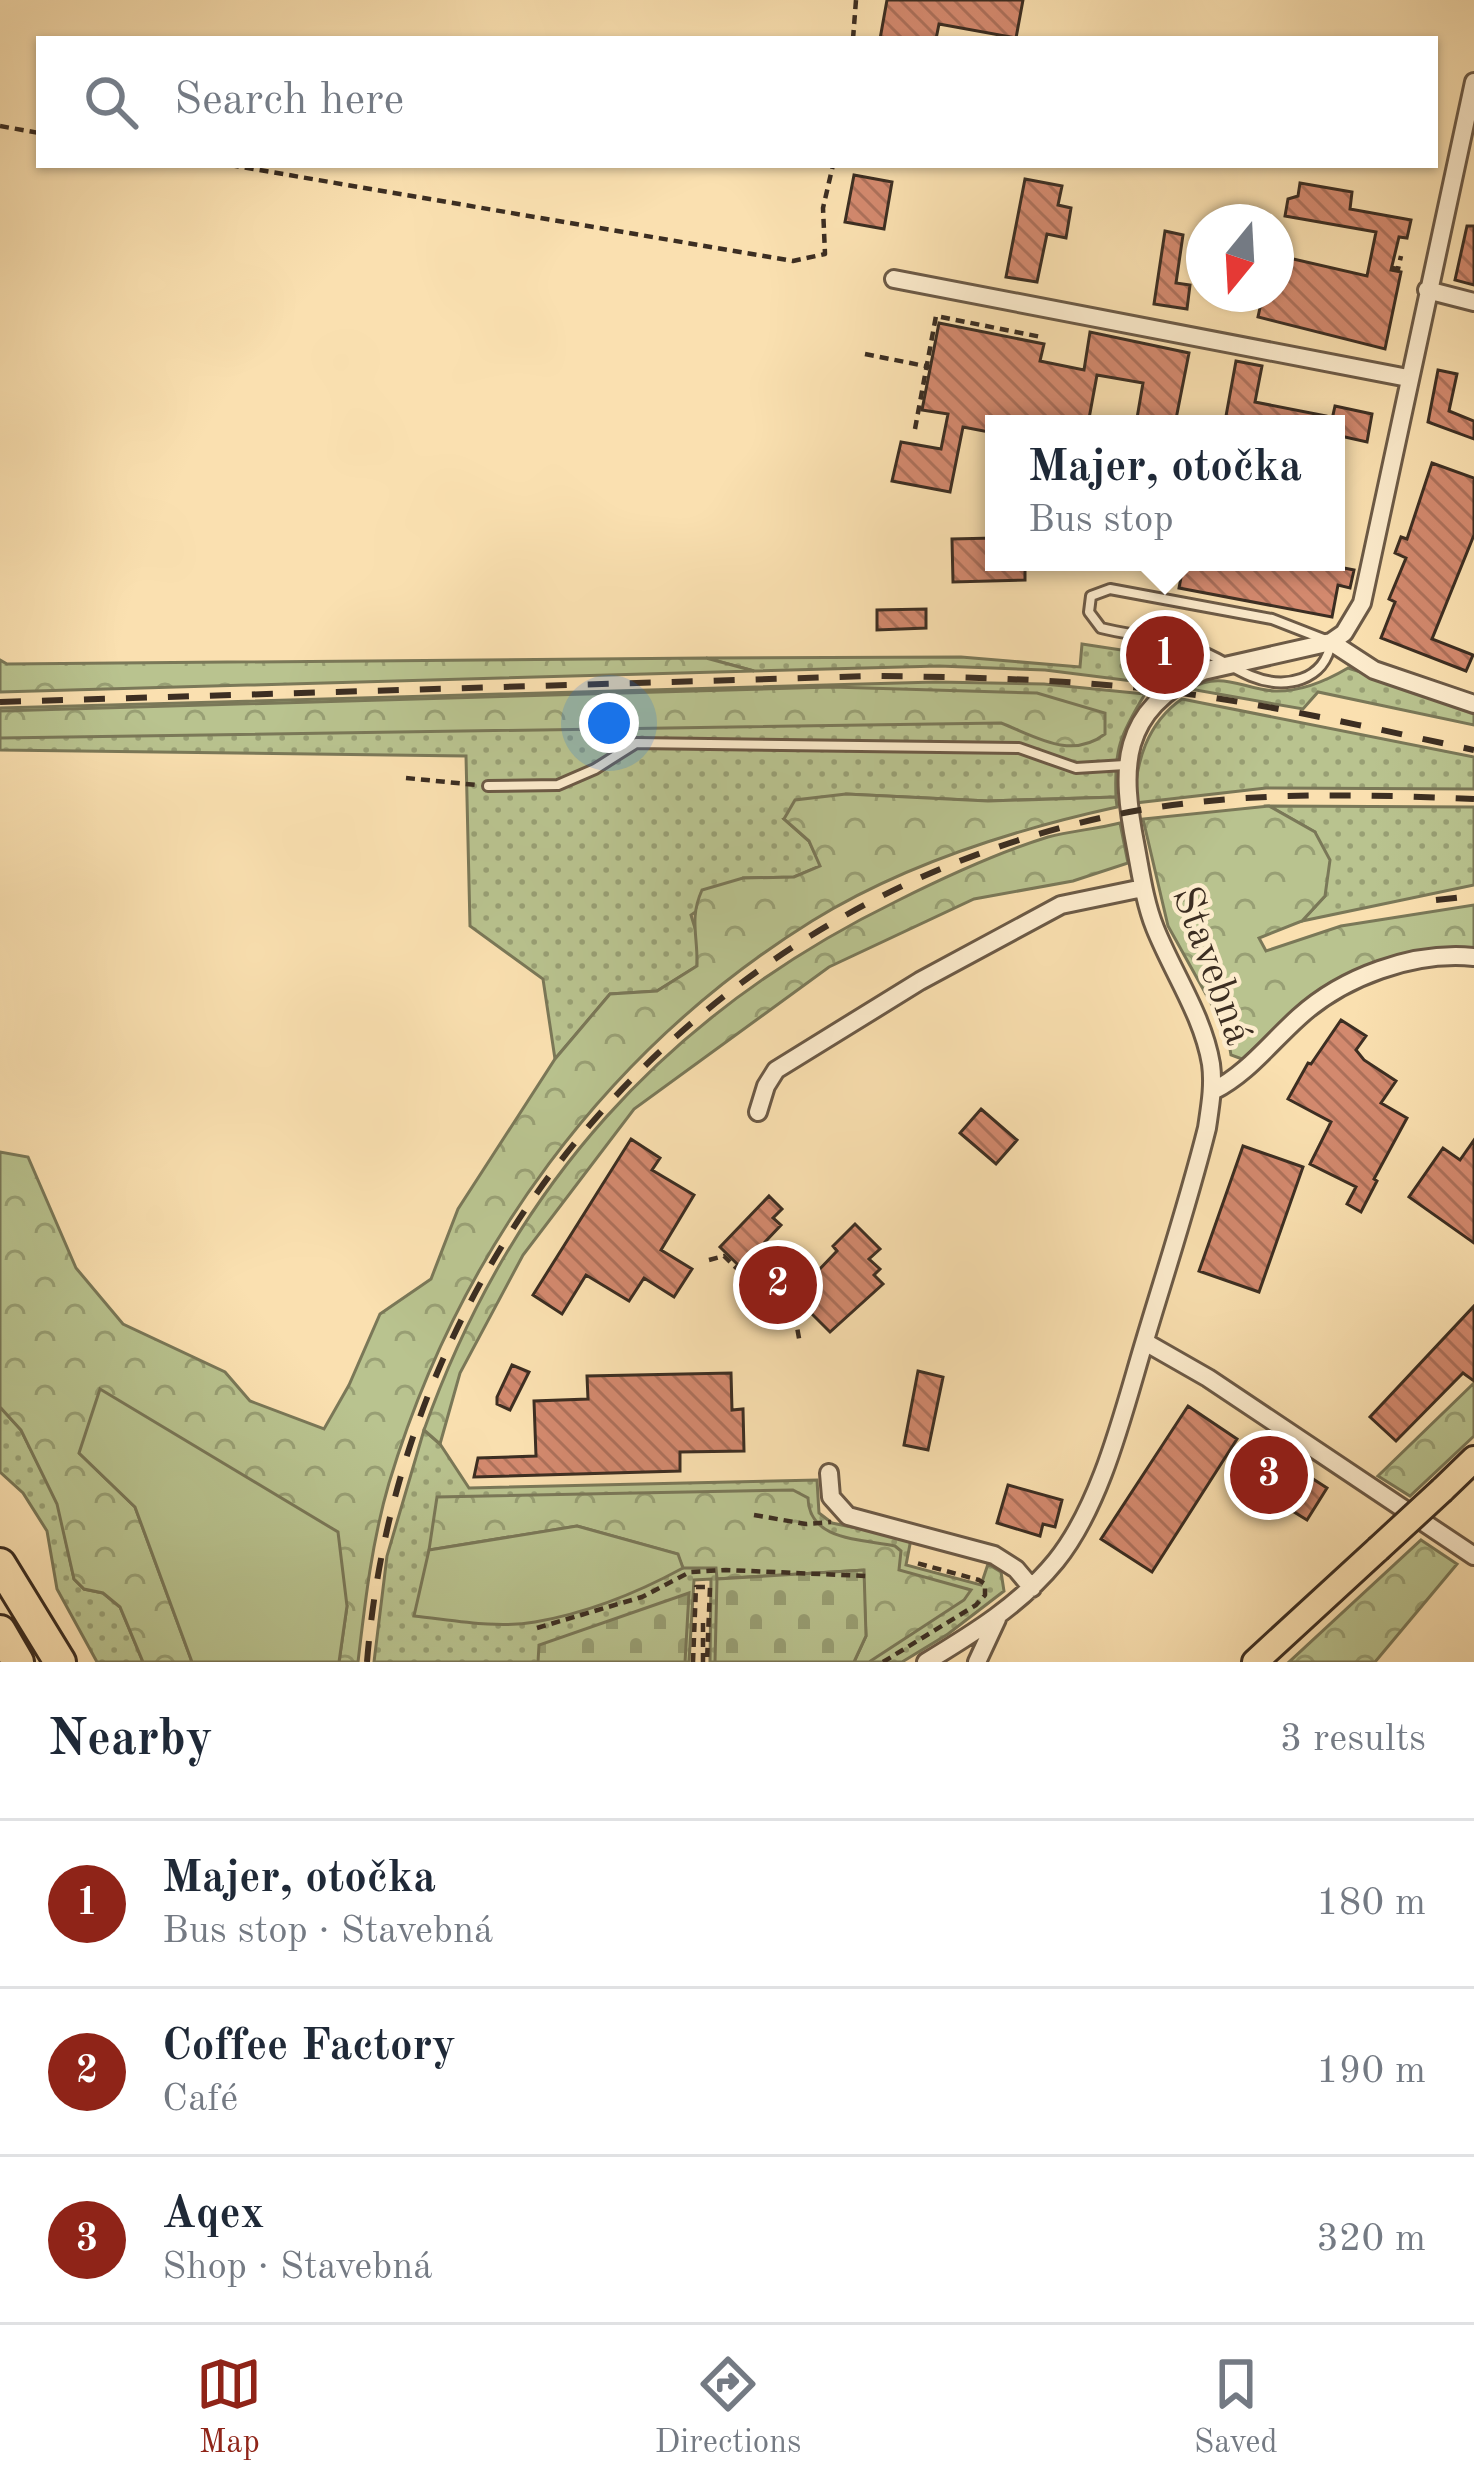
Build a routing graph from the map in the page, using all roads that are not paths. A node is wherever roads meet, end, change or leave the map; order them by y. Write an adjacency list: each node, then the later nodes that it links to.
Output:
1 (1474, 82): 3 (street)
2 (894, 279): 5 (street)
3 (1426, 290): 4 (street); 5 (street)
4 (1474, 302)
5 (1408, 377): 6 (street)
6 (1330, 642): 7 (street, Stavebná); 7 (lane); 7 (lane); 8 (street)
7 (1230, 665): 9 (street, Stavebná)
8 (1474, 704)
9 (1126, 765): 10 (lane); 11 (street, Stavebná)
10 (488, 786)
11 (1143, 888): 13 (street, Stavebná); 14 (street)
12 (1474, 957): 13 (street, Stavebná)
13 (1213, 1091): 15 (street, Stavebná)
14 (758, 1112)
15 (1144, 1342): 18 (street); 20 (street, Stavebná)
16 (1474, 1459): 27 (main road, bridge)
17 (829, 1473): 20 (street)
18 (1474, 1556)
19 (0, 1564): 25 (highway)
20 (1032, 1588): 21 (street, Stavebná)
21 (999, 1616): 23 (street, Stavebná); 26 (street, Stavebná)
22 (0, 1631): 24 (highway)
23 (932, 1660)
24 (18, 1662)
25 (60, 1662)
26 (977, 1662)
27 (1256, 1662)

